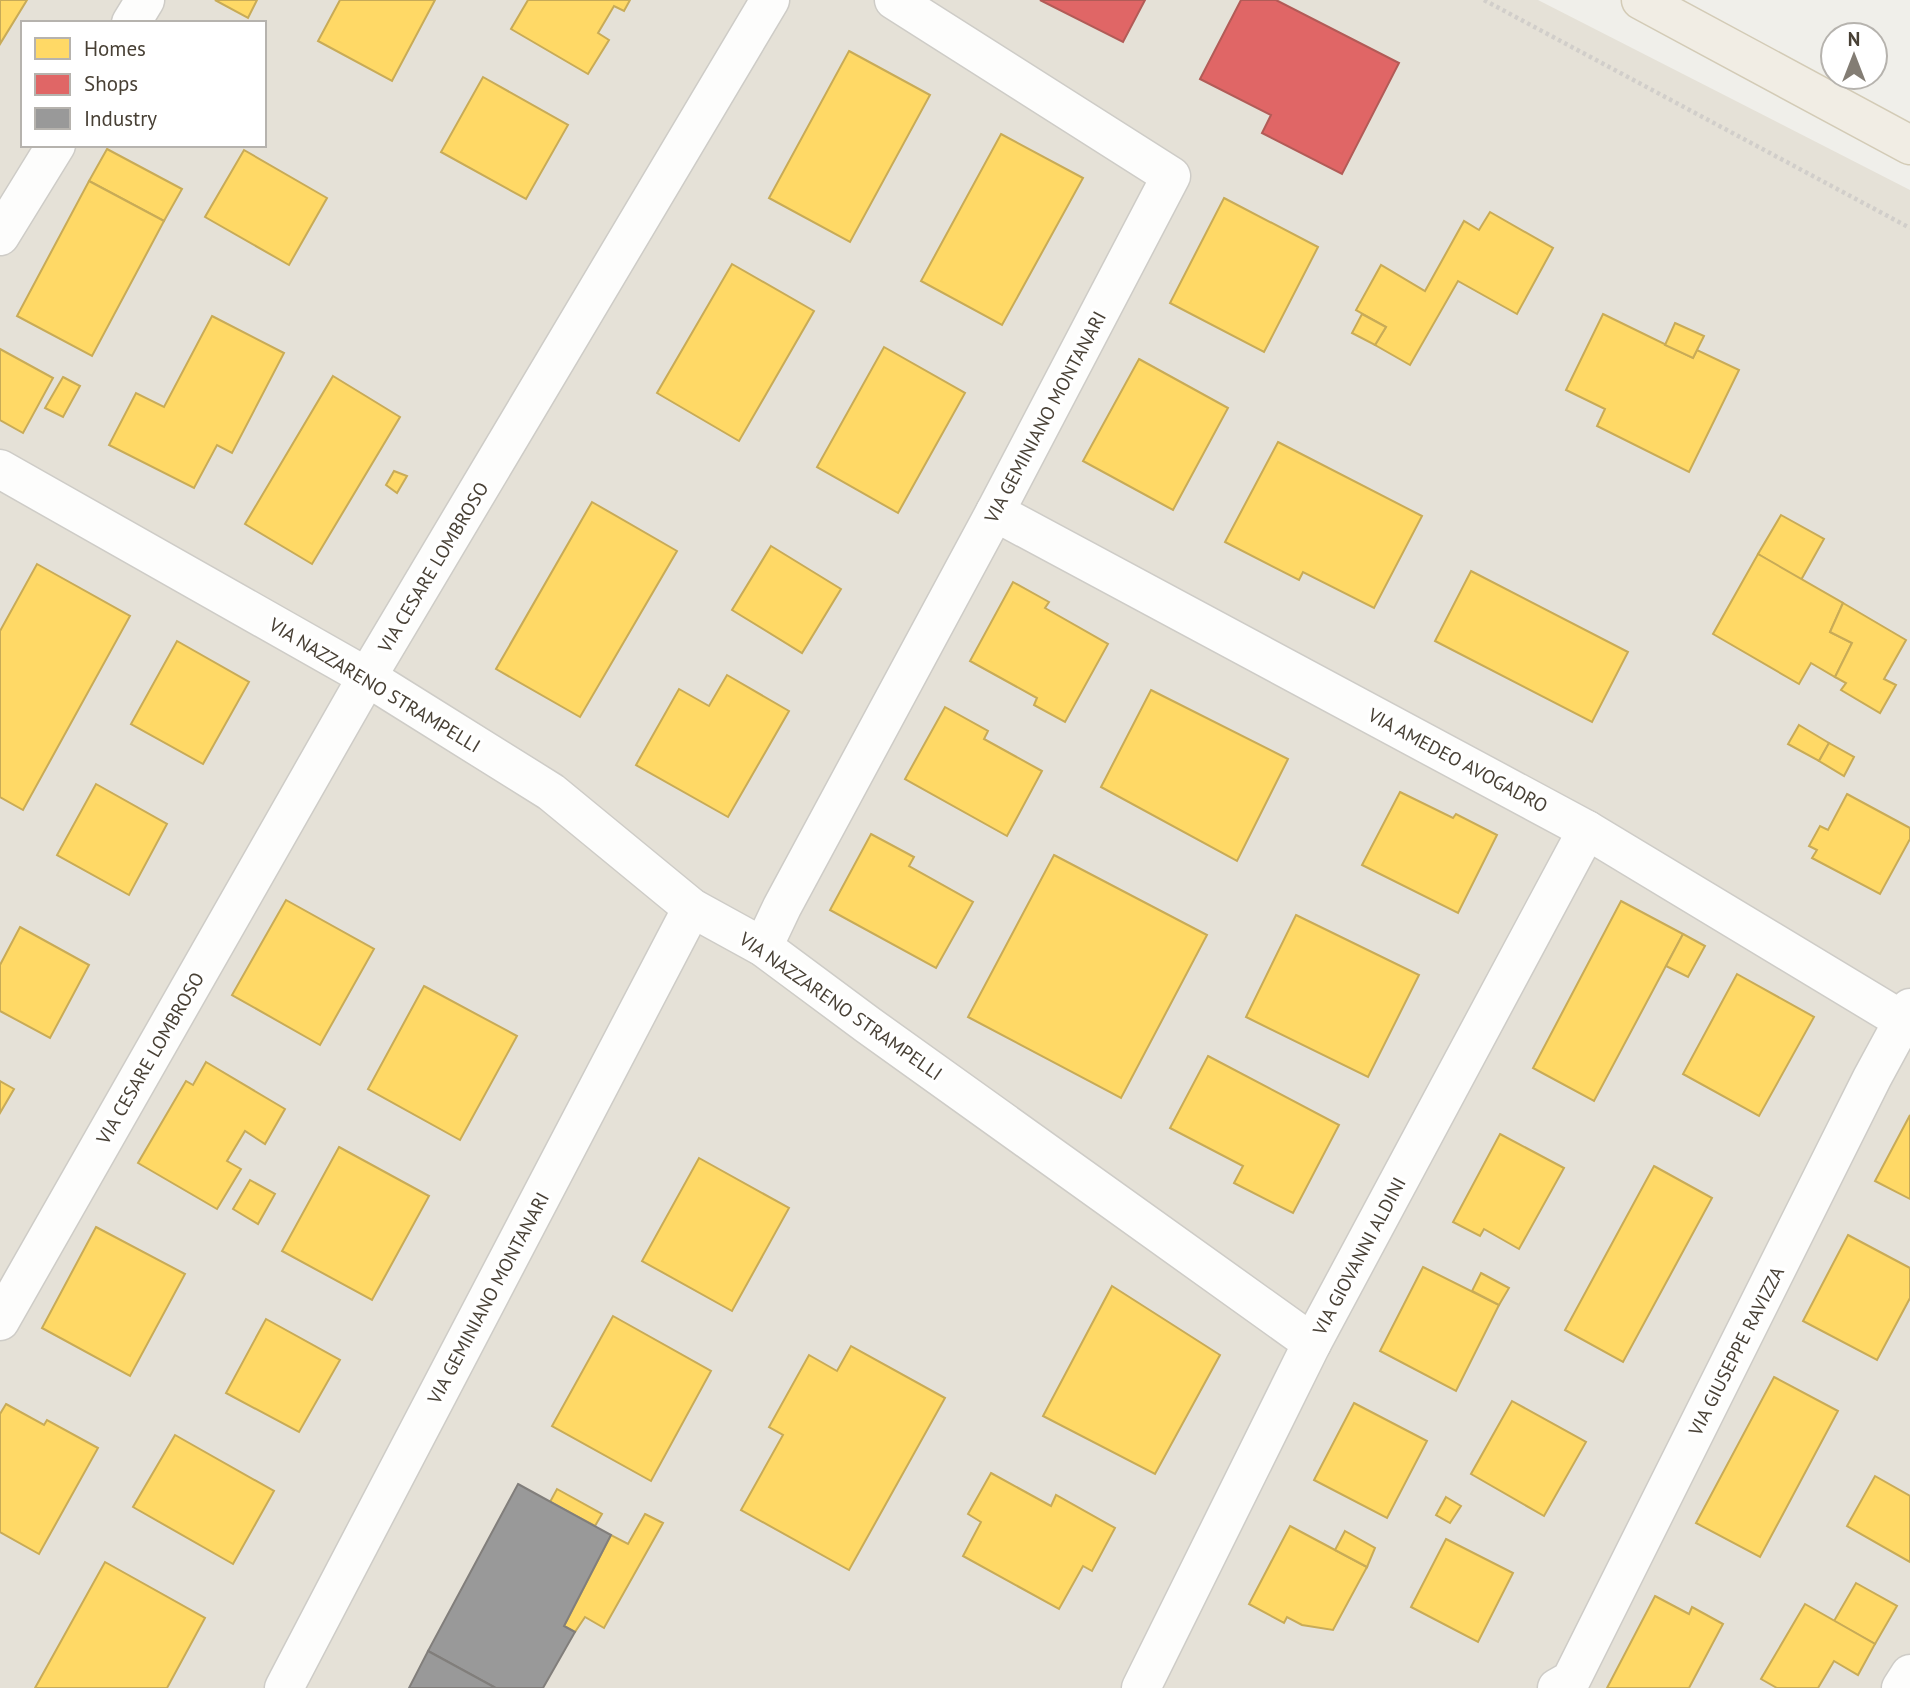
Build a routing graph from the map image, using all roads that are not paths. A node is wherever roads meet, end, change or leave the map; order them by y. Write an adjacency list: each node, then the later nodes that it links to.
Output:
1 (145, 0): 5 (street)
2 (770, 0): 11 (street, VIA CESARE LOMBROSO)
3 (894, 0): 10 (street, VIA GEMINIANO MONTANARI)
4 (1641, 0): 6 (main road)
5 (132, 21)
6 (1910, 145)
7 (55, 147): 8 (street)
8 (0, 236)
9 (0, 469): 11 (street, VIA NAZZARENO STRAMPELLI)
10 (995, 512): 12 (street, VIA AMEDEO AVOGADRO); 14 (street, VIA GEMINIANO MONTANARI)
11 (367, 677): 13 (street, VIA NAZZARENO STRAMPELLI); 16 (street, VIA CESARE LOMBROSO)
12 (1587, 830): 15 (street, VIA AMEDEO AVOGADRO); 17 (street, VIA GIOVANNI ALDINI)
13 (692, 908): 14 (street, VIA NAZZARENO STRAMPELLI); 19 (street, VIA GEMINIANO MONTANARI)
14 (763, 947): 17 (street, VIA NAZZARENO STRAMPELLI)
15 (1908, 1018): 21 (street, VIA GIUSEPPE RAVIZZA)
16 (0, 1321)
17 (1312, 1343): 20 (street, VIA GIOVANNI ALDINI)
18 (1910, 1674): 22 (street)
19 (284, 1688)
20 (1141, 1688)
21 (1557, 1688)
22 (1900, 1688)

